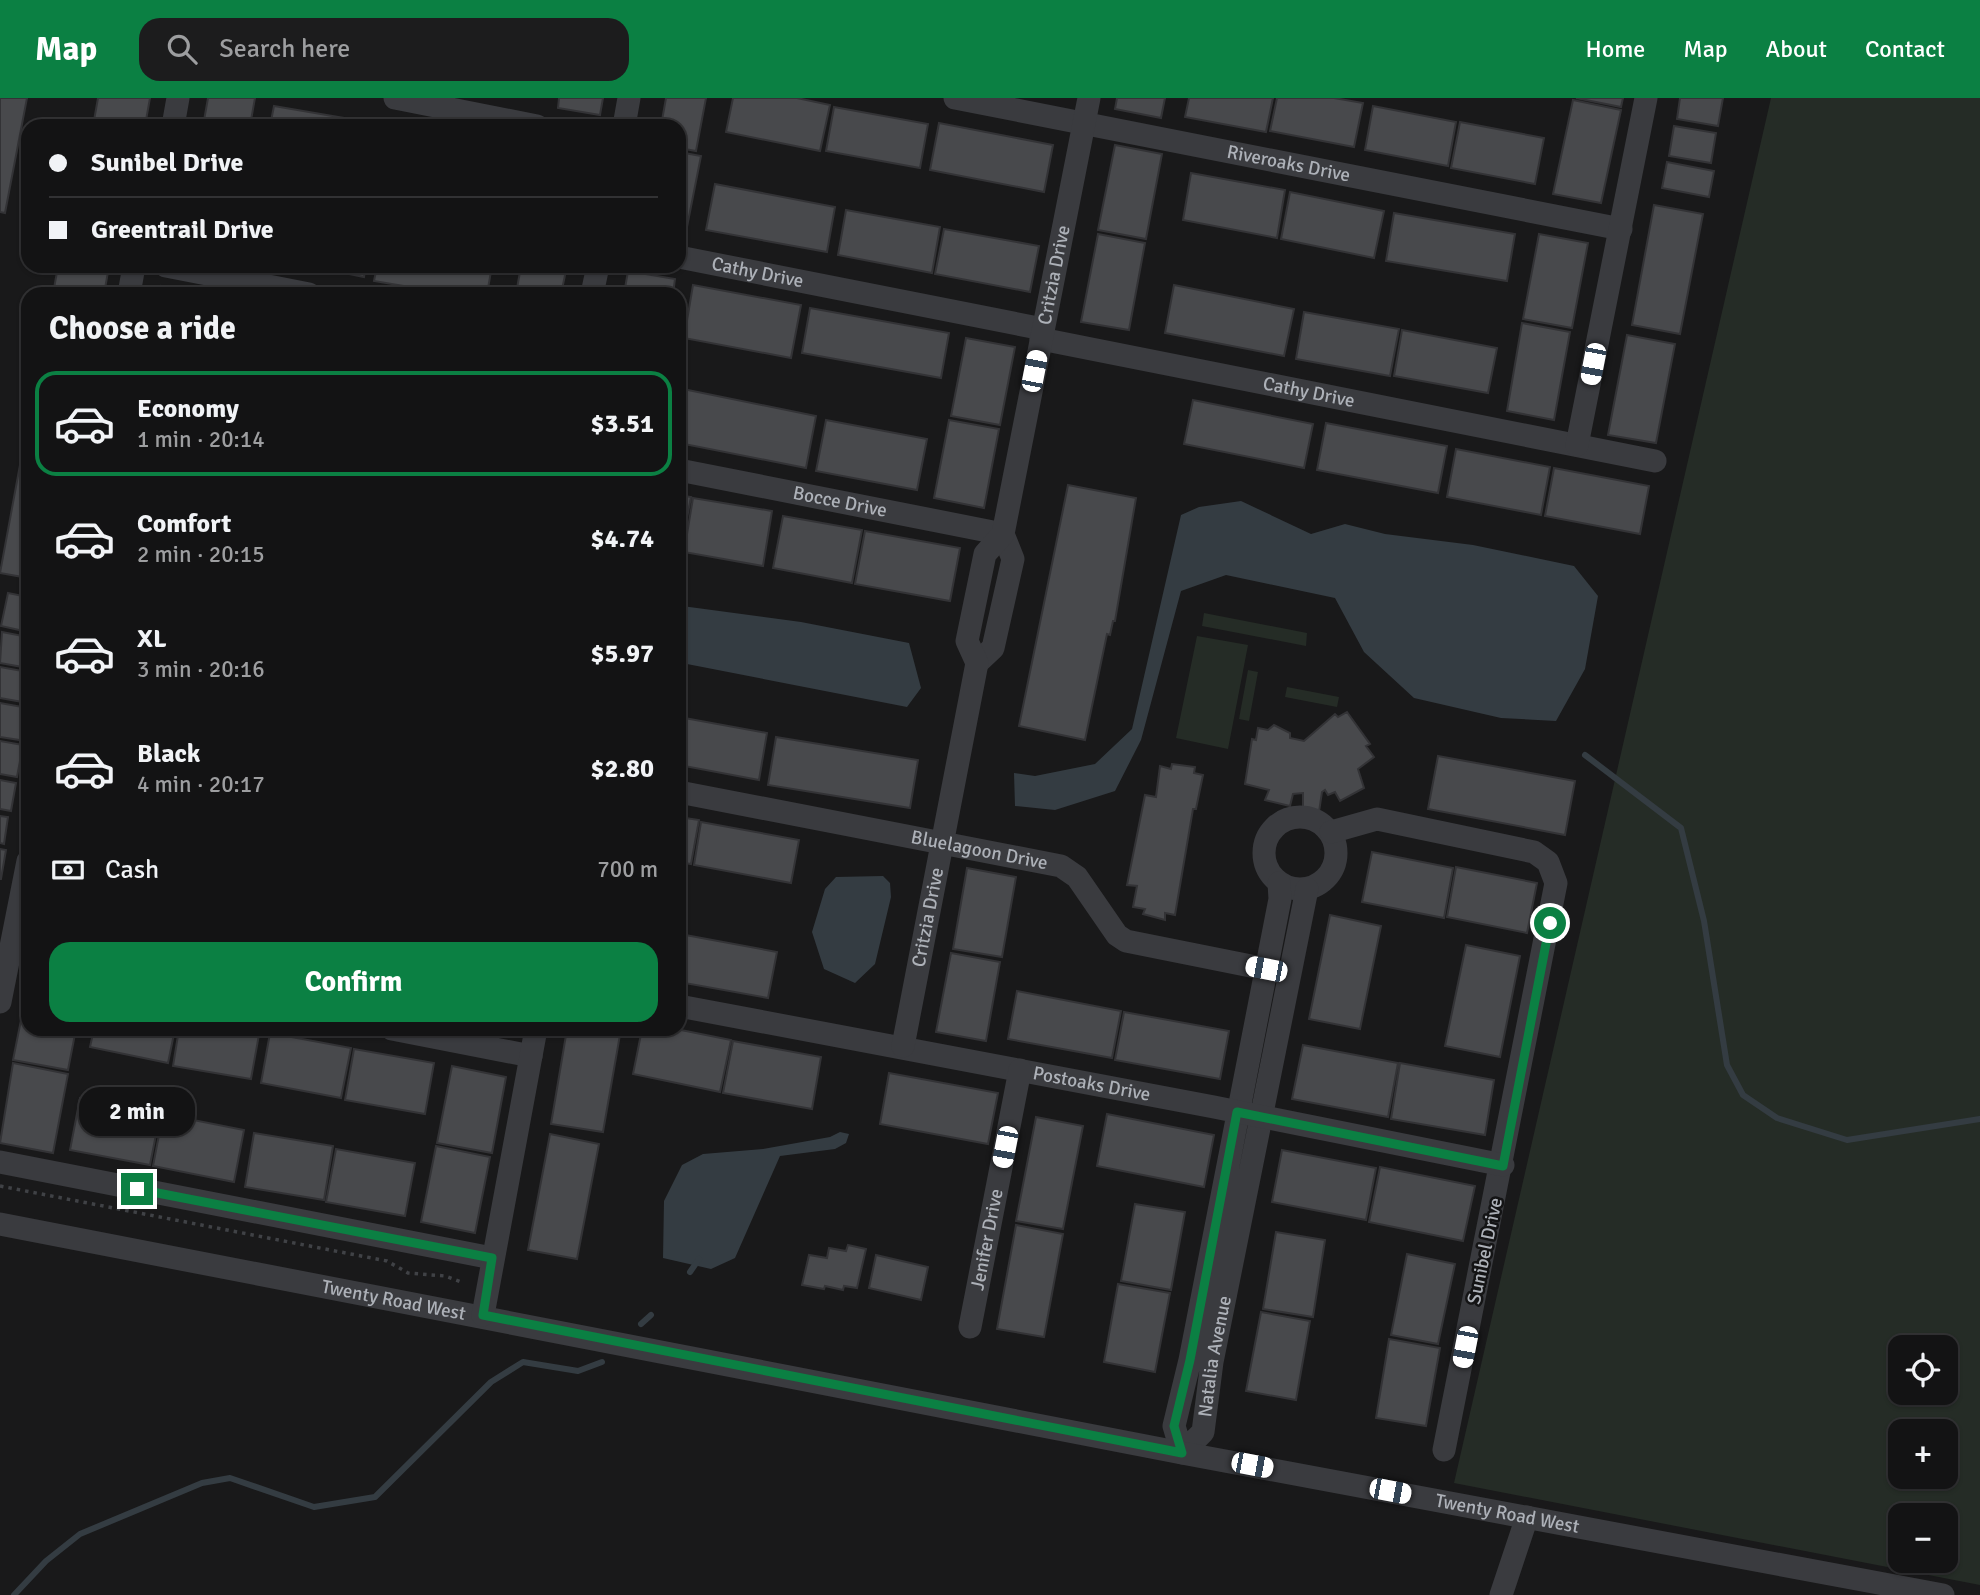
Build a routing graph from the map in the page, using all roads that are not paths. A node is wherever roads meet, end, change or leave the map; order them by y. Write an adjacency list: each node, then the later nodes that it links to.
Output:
1 (178, 98): 7 (street)
2 (395, 98): 8 (street)
3 (629, 98): 9 (street)
4 (955, 98): 10 (street, Riveroaks Drive)
5 (1089, 98): 10 (street, Critzia Drive)
6 (1646, 98): 11 (street)
7 (174, 119)
8 (502, 119)
9 (625, 119)
10 (1084, 124): 11 (street, Riveroaks Drive); 15 (street, Critzia Drive)
11 (1621, 229): 16 (street)
12 (686, 258): 15 (street, Cathy Drive)
13 (202, 273): 14 (street)
14 (273, 287)
15 (1042, 334): 16 (street, Cathy Drive); 19 (street, Critzia Drive)
16 (1577, 445): 17 (street, Cathy Drive)
17 (1656, 461)
18 (686, 471): 19 (street, Bocce Drive)
19 (1003, 534): 22 (street, Critzia Drive)
20 (686, 793): 22 (street, Bluelagoon Drive)
21 (1331, 832): 23 (street); 24 (street); 38 (street, Sunibel Drive)
22 (942, 844): 27 (street, Bluelagoon Drive); 32 (street, Critzia Drive)
23 (1279, 883): 24 (street); 27 (street, Natalia Avenue)
24 (1307, 889): 27 (street, Natalia Avenue)
25 (21, 929): 26 (street)
26 (18, 958): 28 (street)
27 (1277, 971): 35 (street, Natalia Avenue); 36 (street, Natalia Avenue)
28 (0, 1002)
29 (686, 1007): 32 (street, Postoaks Drive)
30 (453, 1036): 33 (street)
31 (535, 1036): 33 (street)
32 (903, 1046): 34 (street, Postoaks Drive)
33 (531, 1056): 40 (street)
34 (1020, 1070): 35 (street, Postoaks Drive); 42 (street, Jenifer Drive)
35 (1237, 1112): 36 (street, Postoaks Drive); 43 (street, Natalia Avenue)
36 (1260, 1117): 38 (street, Postoaks Drive); 44 (street, Natalia Avenue)
37 (0, 1162): 40 (street)
38 (1503, 1166): 45 (street, Sunibel Drive)
39 (0, 1224): 41 (street, Twenty Road West)
40 (492, 1258): 41 (street)
41 (483, 1315): 46 (street, Twenty Road West)
42 (970, 1327)
43 (1182, 1387): 44 (street); 46 (street, Natalia Avenue)
44 (1210, 1393): 46 (street, Natalia Avenue)
45 (1444, 1450)
46 (1182, 1453): 47 (street, Twenty Road West)
47 (1527, 1517): 48 (street); 49 (street, Twenty Road West)
48 (1501, 1595)
49 (1943, 1595)

